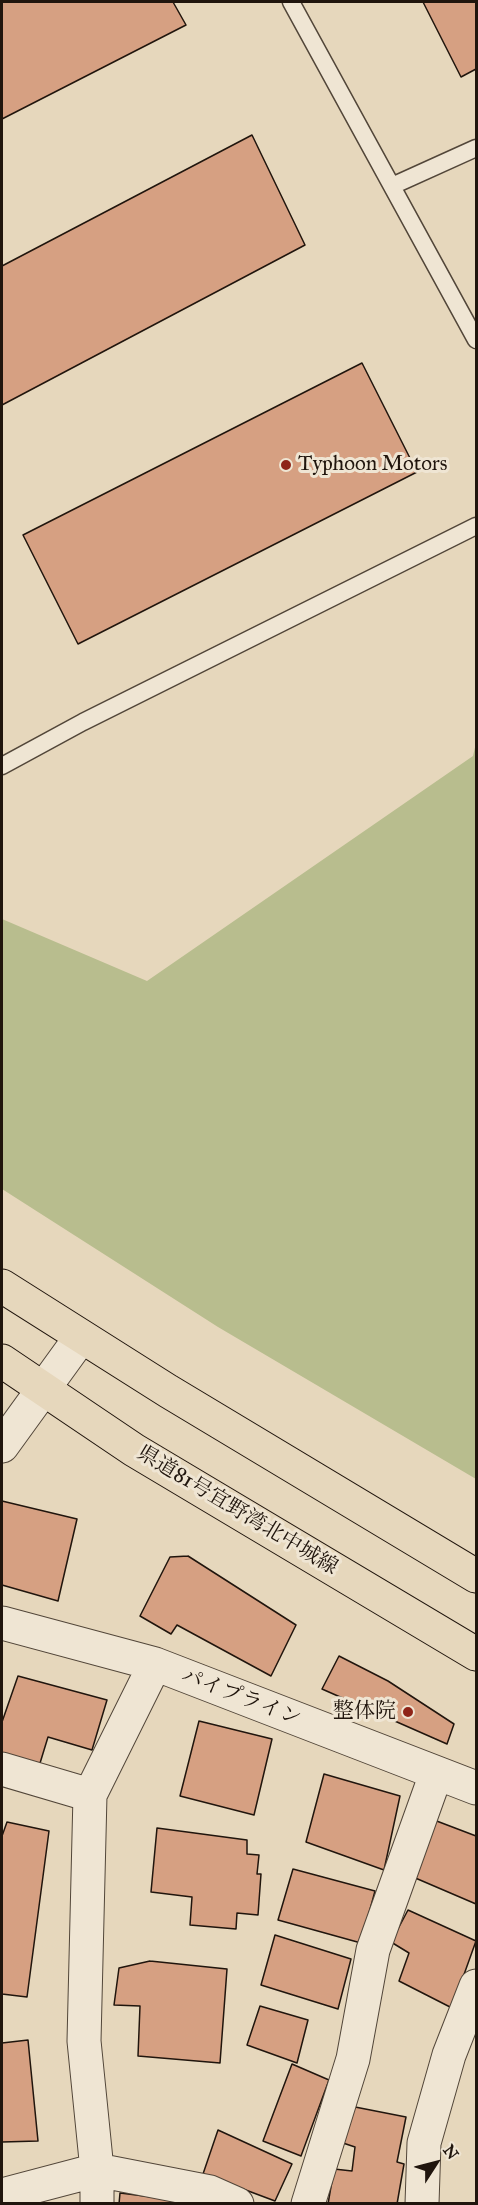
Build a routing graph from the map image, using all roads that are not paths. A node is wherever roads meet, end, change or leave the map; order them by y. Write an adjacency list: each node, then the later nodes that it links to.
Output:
1 (291, 2): 3 (lane)
2 (477, 147): 3 (lane)
3 (392, 186): 4 (lane)
4 (477, 340)
5 (477, 526): 6 (lane)
6 (2, 766)
7 (2, 1286): 8 (main road)
8 (81, 1337): 10 (street); 12 (main road)
9 (2, 1361): 10 (main road, 県道81号宜野湾北中城線)
10 (44, 1390): 11 (street); 14 (main road, 県道81号宜野湾北中城線)
11 (2, 1446)
12 (477, 1575)
13 (2, 1623): 15 (street, パイプライン)
14 (477, 1654)
15 (155, 1664): 17 (street, パイプライン); 19 (street)
16 (2, 1769): 19 (street)
17 (436, 1774): 18 (street, パイプライン); 25 (street)
18 (477, 1788)
19 (90, 1795): 21 (street)
20 (477, 1986): 26 (street)
21 (97, 2170): 22 (street); 23 (street); 24 (street)
22 (2, 2195)
23 (97, 2204)
24 (237, 2204)
25 (308, 2204)
26 (422, 2204)

